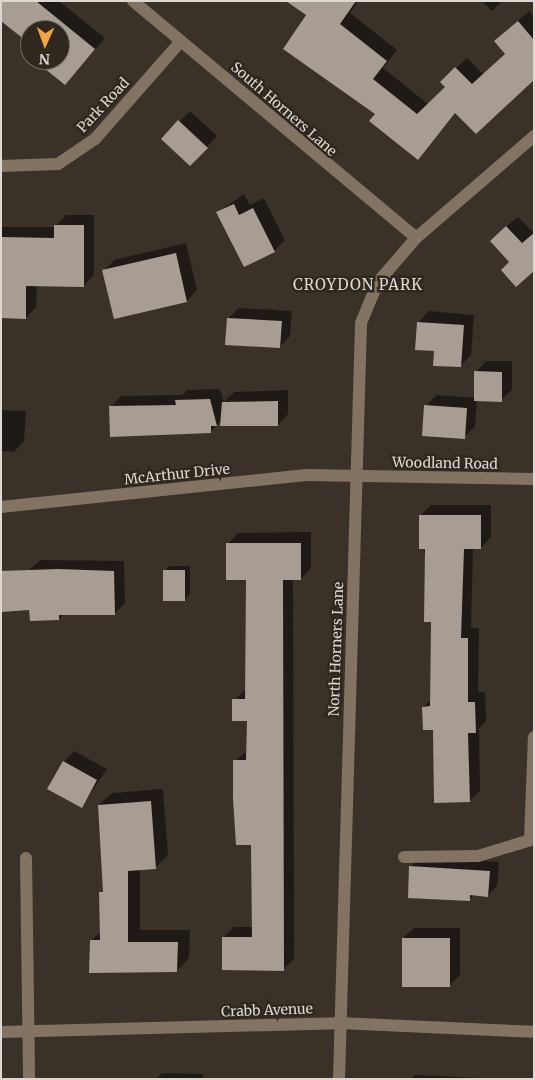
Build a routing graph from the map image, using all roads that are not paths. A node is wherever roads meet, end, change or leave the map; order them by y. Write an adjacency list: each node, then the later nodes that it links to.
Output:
1 (133, 1): 2 (street, South Horners Lane)
2 (182, 41): 4 (street, Park Road); 5 (street, South Horners Lane)
3 (534, 136): 5 (street)
4 (1, 166)
5 (416, 238): 6 (street, North Horners Lane)
6 (355, 477): 7 (street, Woodland Road); 8 (street, McArthur Drive); 13 (street, North Horners Lane)
7 (534, 479)
8 (1, 507)
9 (534, 737): 10 (street)
10 (532, 839): 11 (street)
11 (404, 857)
12 (26, 858): 15 (street)
13 (339, 1023): 15 (street, Crabb Avenue); 16 (street, Crabb Avenue); 18 (street, North Horners Lane)
14 (1, 1032): 15 (street, Crabb Avenue)
15 (28, 1032): 17 (street)
16 (534, 1032)
17 (29, 1079)
18 (339, 1079)

